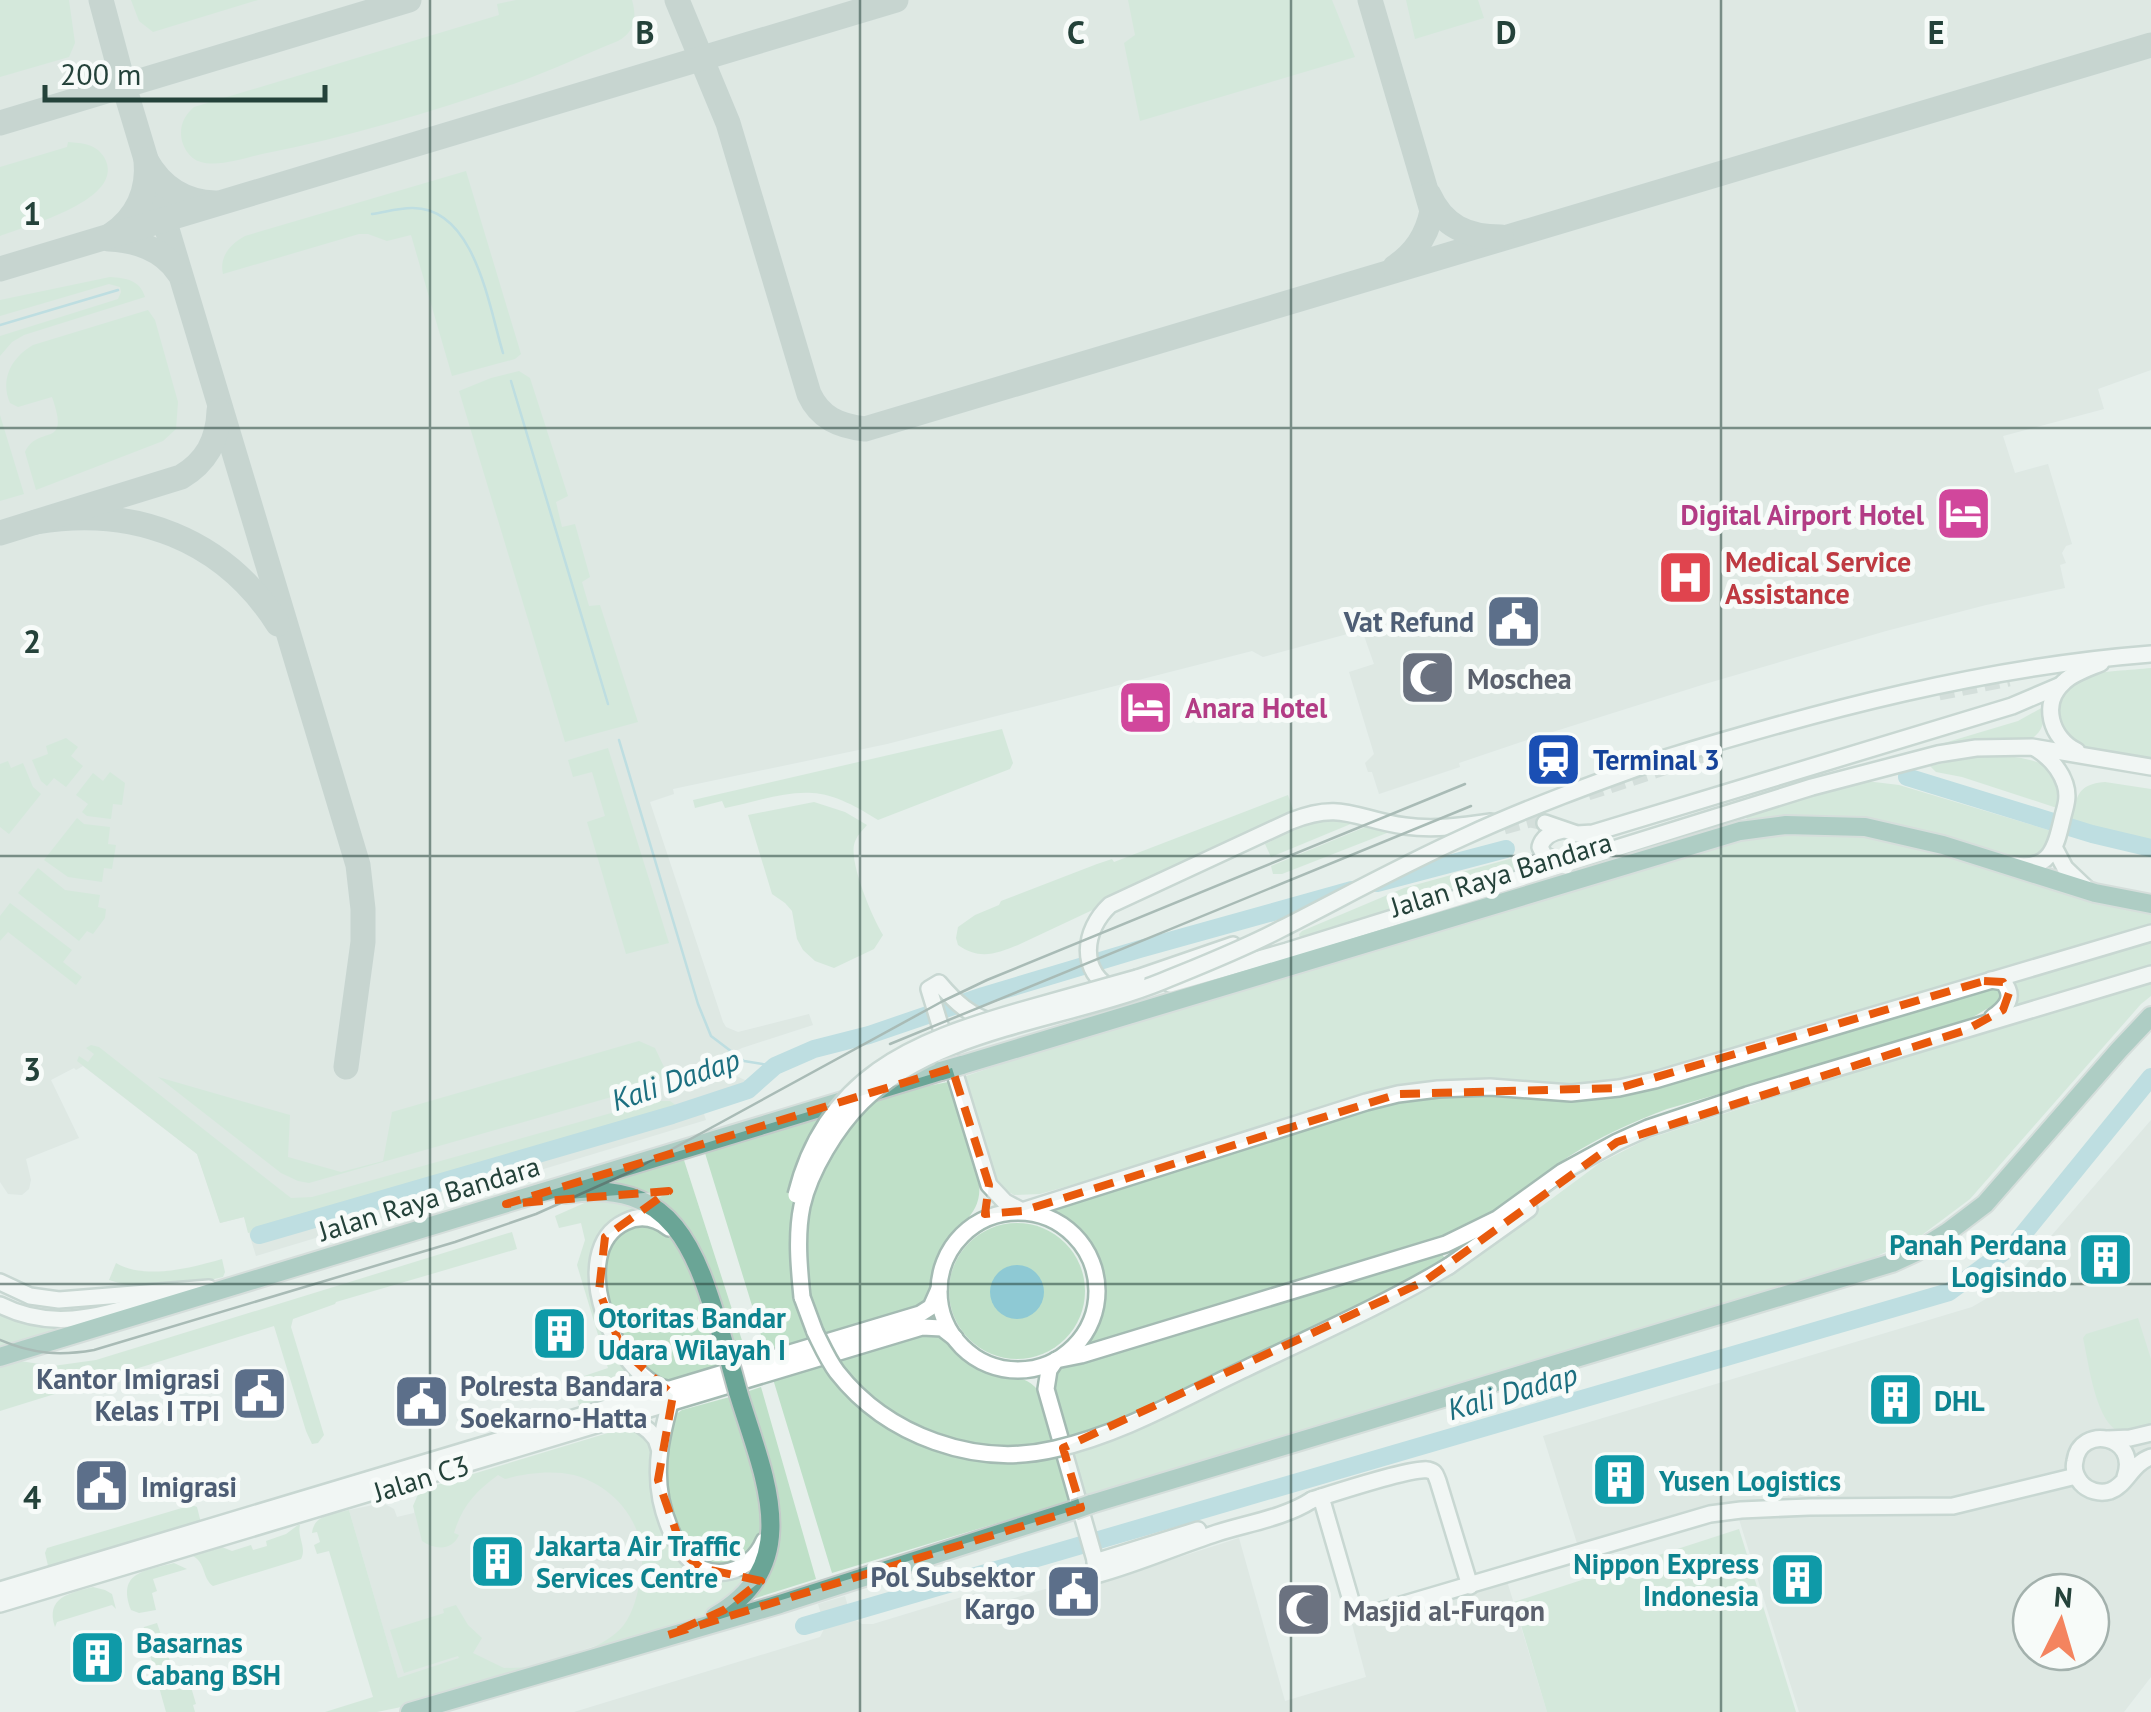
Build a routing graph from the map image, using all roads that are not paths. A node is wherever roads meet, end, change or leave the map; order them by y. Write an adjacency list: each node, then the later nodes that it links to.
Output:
1 (2151, 657): 2 (street); 34 (street, Jalan Raya Bandara, bridge)
2 (2102, 663): 3 (street); 4 (street)
3 (2014, 679)
4 (2059, 686): 5 (street); 11 (street)
5 (2051, 713): 6 (street); 7 (street)
6 (2028, 747): 7 (street, Jalan Raya Bandara); 13 (street); 15 (street, Jalan Raya Bandara)
7 (2100, 758): 8 (street, Jalan Raya Bandara)
8 (2151, 766)
9 (1522, 818): 21 (street, Jalan Raya Bandara)
10 (1545, 823): 11 (street)
11 (1563, 830): 15 (street)
12 (1484, 836): 34 (street, bridge)
13 (2056, 847): 14 (street); 16 (street)
14 (2006, 864): 16 (main road, Jalan Raya Bandara); 26 (main road, Jalan Raya Bandara, bridge)
15 (1566, 866): 21 (street, Jalan Raya Bandara)
16 (2096, 893): 17 (main road, Jalan Raya Bandara)
17 (2151, 904)
18 (2151, 933): 20 (street)
19 (2151, 974): 23 (street, Jalan Raya Bandara)
20 (1984, 981): 23 (street); 27 (street)
21 (1133, 994): 25 (street, Jalan Raya Bandara)
22 (2151, 1016): 55 (main road)
23 (1966, 1030): 24 (street, Jalan Raya Bandara)
24 (1598, 1152): 34 (street, Jalan Raya Bandara, bridge); 38 (street, Jalan Raya Bandara)
25 (989, 1185): 27 (street); 28 (street)
26 (506, 1204): 29 (main road); 31 (main road, Jalan Raya Bandara)
27 (1022, 1211): 28 (street); 38 (street)
28 (978, 1222): 32 (street)
29 (700, 1272): 39 (street); 48 (main road, bridge)
30 (0, 1282): 33 (street)
31 (238, 1286): 33 (street); 37 (main road, Jalan Raya Bandara)
32 (939, 1289): 36 (street); 42 (street, Jalan C3)
33 (193, 1290): 35 (street)
34 (802, 1297)
35 (0, 1305)
36 (955, 1338): 40 (street); 42 (street, Jalan C3)
37 (0, 1356)
38 (1056, 1360): 40 (street); 41 (street)
39 (633, 1364): 42 (street); 43 (street)
40 (1023, 1370): 41 (street)
41 (1046, 1389): 51 (street)
42 (669, 1395): 43 (street, Jalan C3); 46 (street)
43 (626, 1409): 46 (street); 53 (street, Jalan C3); 54 (street, Jalan C3)
44 (2151, 1434): 45 (street)
45 (2108, 1439): 49 (street); 50 (street)
46 (659, 1448): 48 (street)
47 (2151, 1458): 50 (street)
48 (762, 1473): 55 (main road)
49 (2076, 1476): 50 (street); 52 (street)
50 (2126, 1477)
51 (1316, 1498): 52 (street); 52 (street)
52 (1470, 1586)
53 (0, 1590)
54 (0, 1604)
55 (668, 1635): 56 (main road)
56 (410, 1712)

